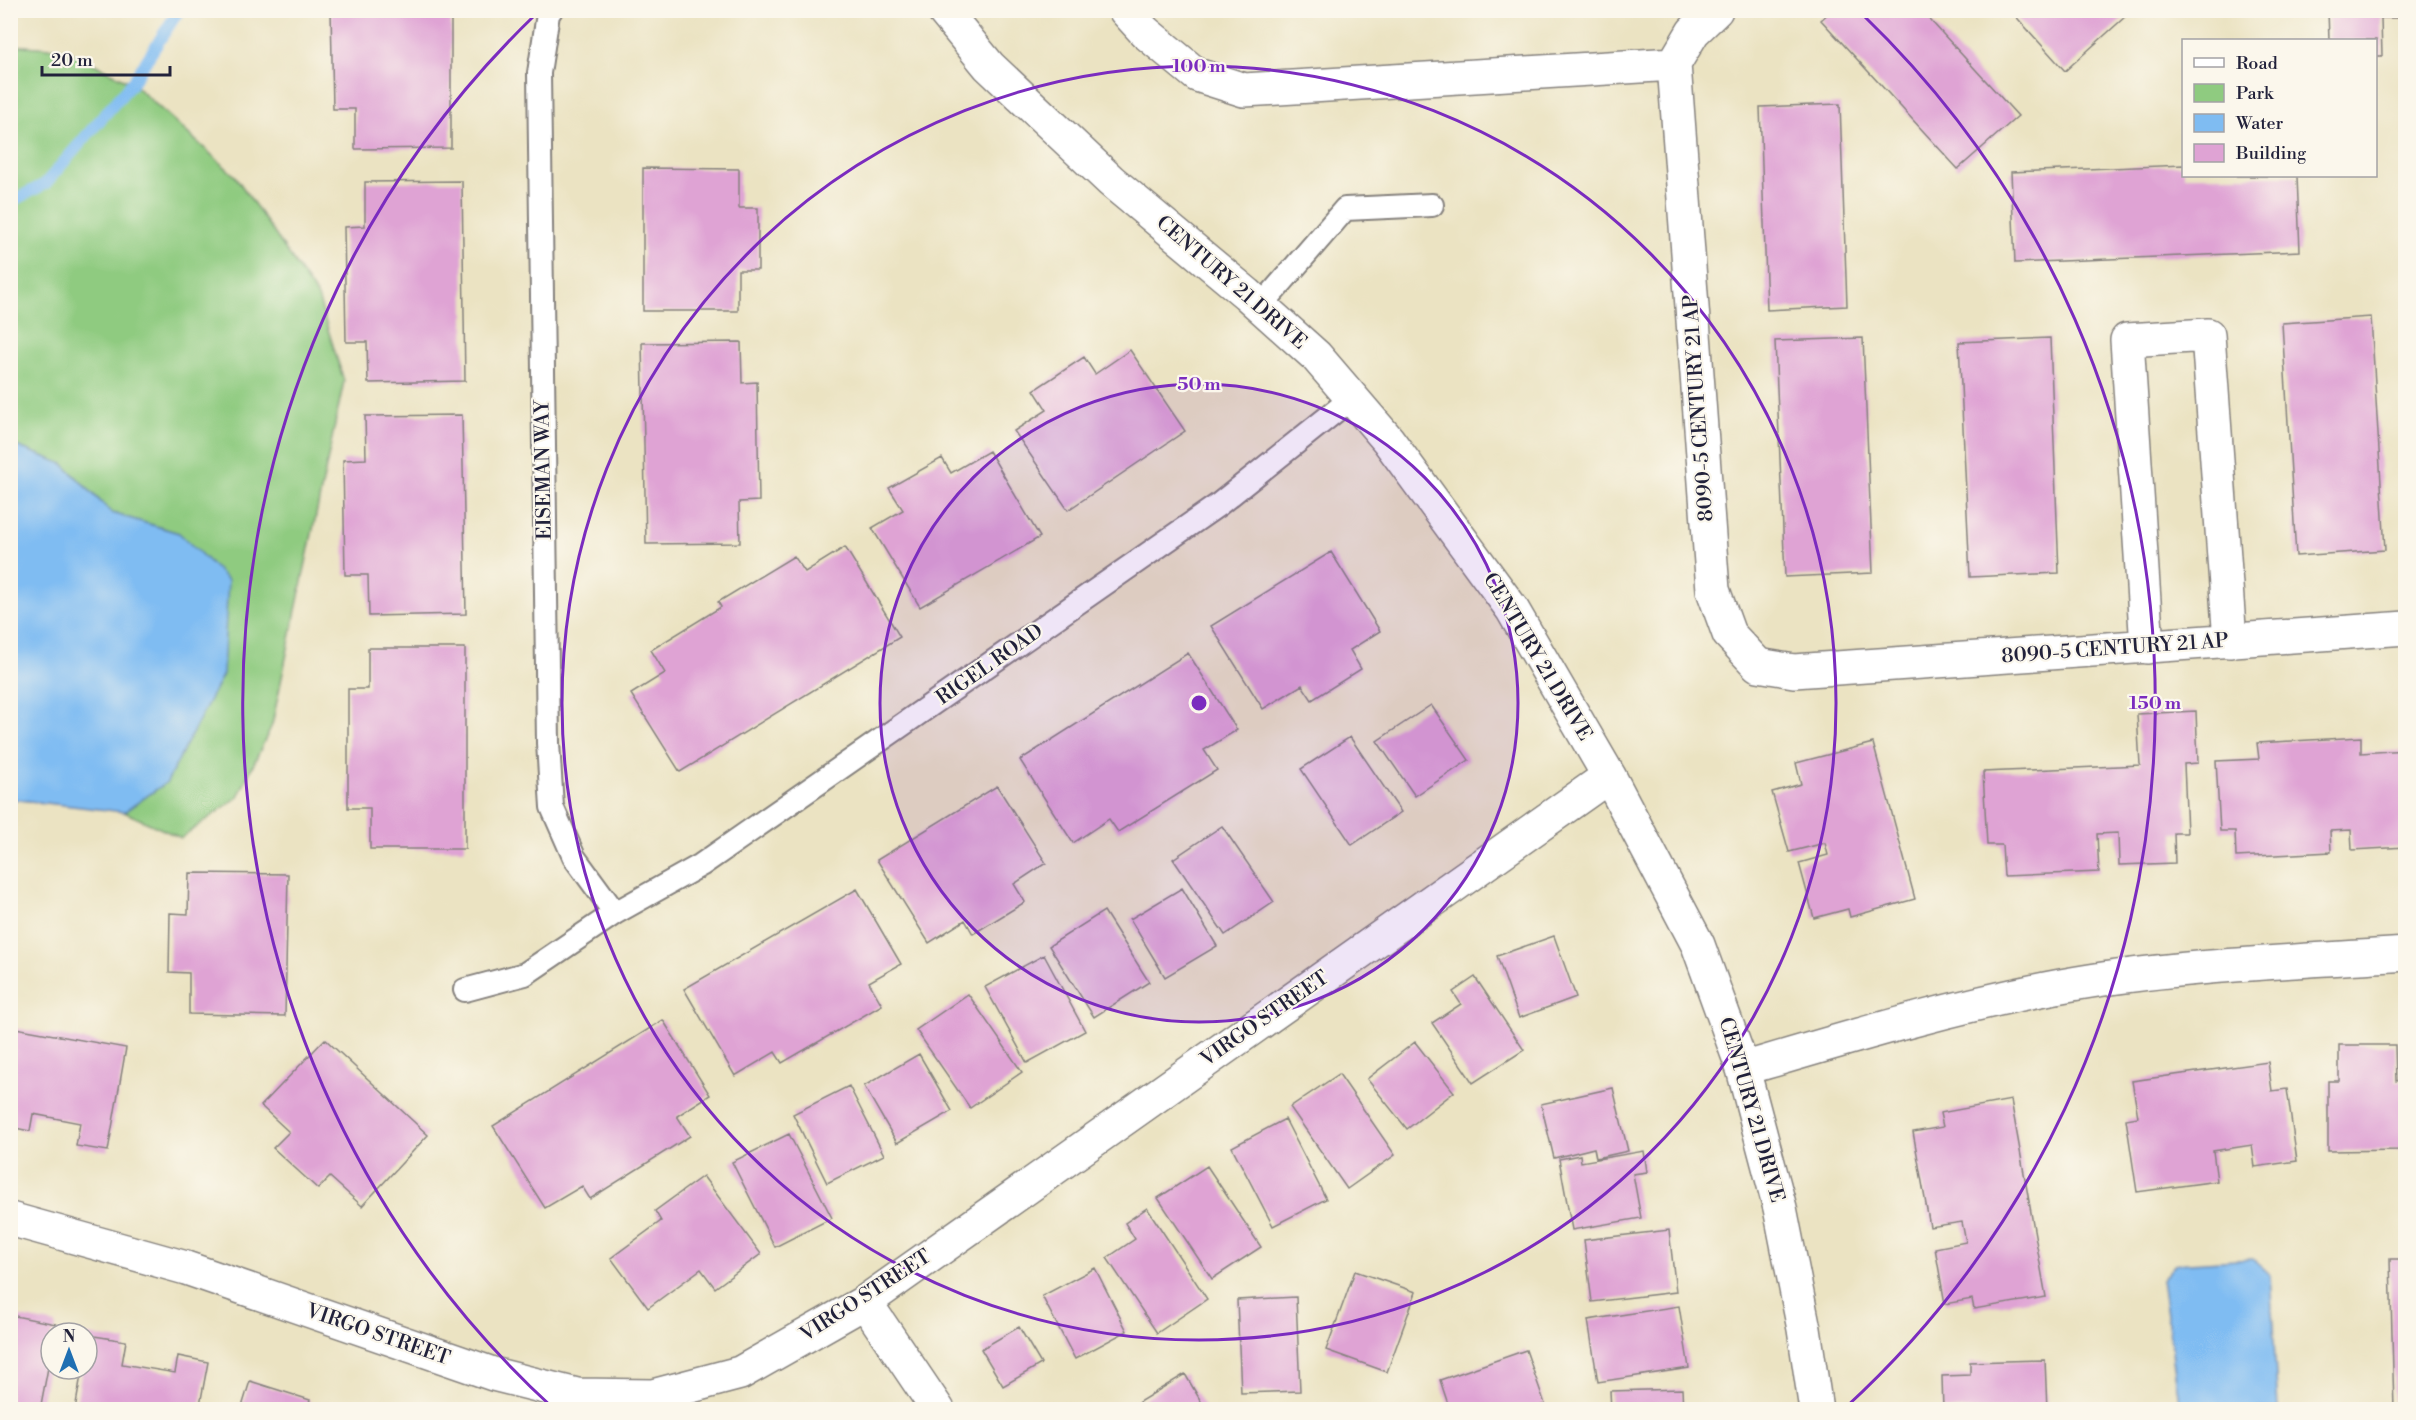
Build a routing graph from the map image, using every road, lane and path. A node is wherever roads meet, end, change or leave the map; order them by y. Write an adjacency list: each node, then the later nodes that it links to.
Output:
1 (551, 10): 13 (lane, EISEMAN WAY)
2 (943, 10): 7 (street, CENTURY 21 DRIVE)
3 (1125, 10): 5 (street)
4 (1716, 10): 5 (street)
5 (1674, 64): 11 (street, 8090-5 CENTURY 21 AP)
6 (1432, 205): 7 (lane)
7 (1261, 306): 8 (street, CENTURY 21 DRIVE)
8 (1352, 398): 12 (street, CENTURY 21 DRIVE); 13 (lane, RIGEL ROAD)
9 (2406, 628): 10 (street, 8090-5 CENTURY 21 AP)
10 (2230, 640): 11 (street, 8090-5 CENTURY 21 AP); 11 (street)
11 (2147, 647)
12 (1609, 776): 16 (street, CENTURY 21 DRIVE); 18 (street, VIRGO STREET)
13 (615, 913): 15 (lane, RIGEL ROAD)
14 (2406, 954): 16 (street)
15 (465, 990)
16 (1743, 1069): 20 (street, CENTURY 21 DRIVE)
17 (10, 1219): 18 (street, VIRGO STREET)
18 (865, 1302): 19 (street)
19 (938, 1410)
20 (1816, 1410)

